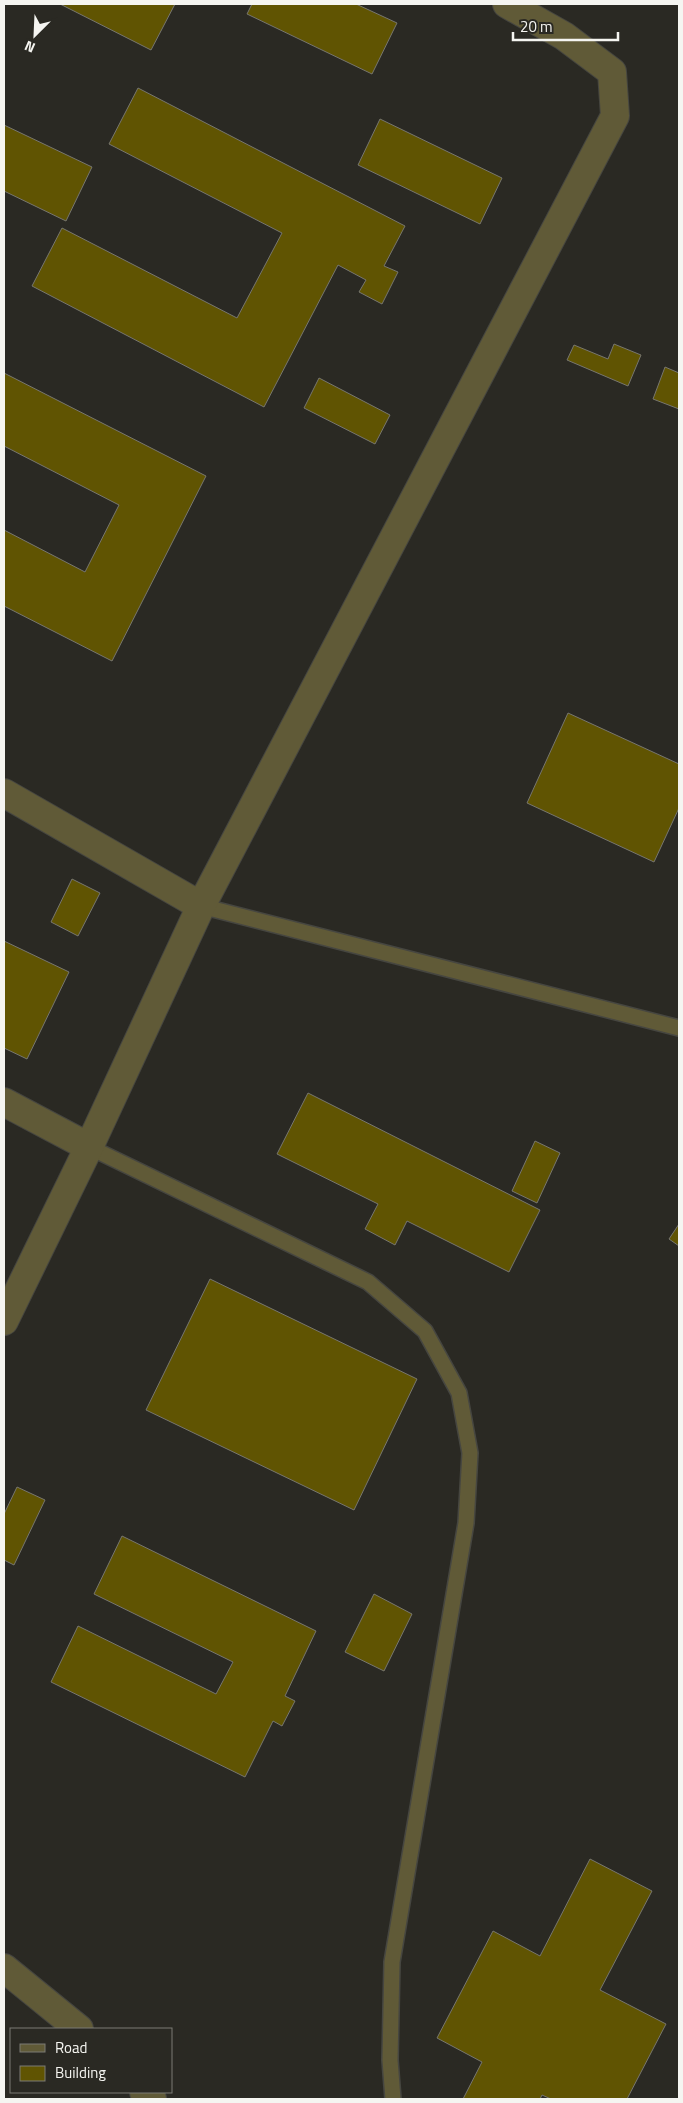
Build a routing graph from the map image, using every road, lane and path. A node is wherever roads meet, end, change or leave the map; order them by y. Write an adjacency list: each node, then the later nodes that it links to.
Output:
1 (507, 4): 3 (street)
2 (4, 793): 3 (street)
3 (201, 906): 4 (lane); 6 (street)
4 (679, 1028)
5 (4, 1102): 6 (street)
6 (89, 1147): 7 (street); 10 (lane)
7 (4, 1321)
8 (4, 1968): 9 (street)
9 (78, 2028)
10 (394, 2099)

